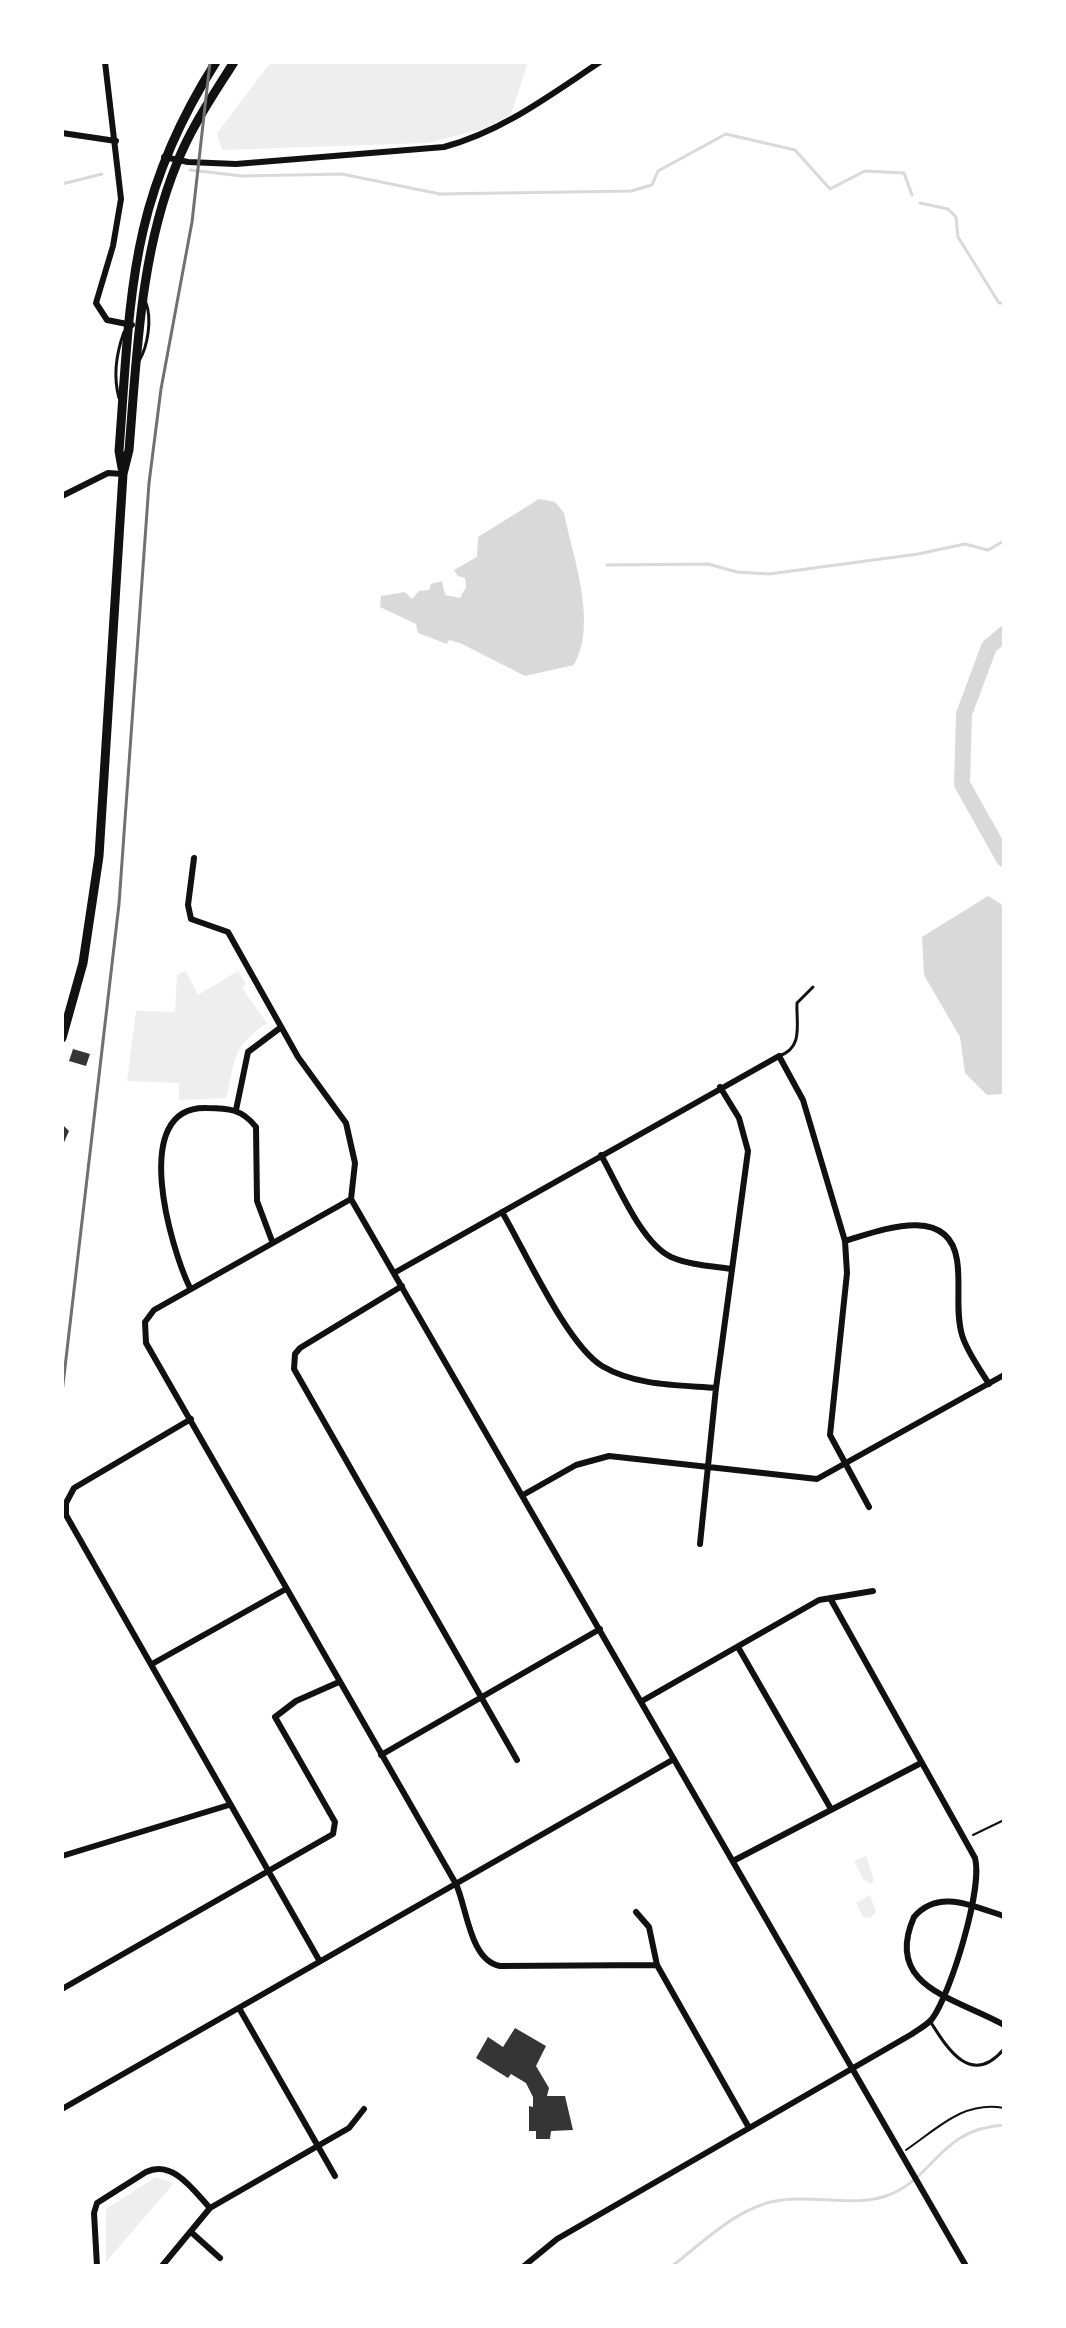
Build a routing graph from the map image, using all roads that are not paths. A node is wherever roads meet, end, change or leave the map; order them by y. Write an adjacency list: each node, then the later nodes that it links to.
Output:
1 (105, 62): 6 (street)
2 (216, 62): 7 (main road)
3 (234, 62): 8 (main road)
4 (600, 62): 8 (street)
5 (62, 133): 6 (street)
6 (116, 141): 10 (street)
7 (164, 157): 8 (street); 10 (main road)
8 (177, 161): 9 (main road)
9 (144, 296): 11 (main road); 12 (lane)
10 (127, 325): 11 (street); 13 (main road)
11 (139, 326): 12 (main road)
12 (136, 368): 13 (main road)
13 (123, 474): 14 (street); 17 (main road)
14 (62, 496)
15 (194, 858): 18 (street)
16 (813, 987): 20 (lane)
17 (65, 1018): 19 (main road)
18 (280, 1028): 22 (street); 24 (street)
19 (62, 1038)
20 (779, 1056): 21 (street); 27 (street)
21 (720, 1087): 23 (street); 28 (street)
22 (236, 1110): 26 (street); 31 (street)
23 (601, 1155): 25 (street); 28 (street)
24 (351, 1199): 26 (street); 29 (street)
25 (502, 1212): 29 (street); 34 (street)
26 (272, 1241): 31 (street)
27 (845, 1241): 33 (street); 36 (street)
28 (732, 1269): 34 (street)
29 (394, 1273): 30 (street)
30 (402, 1286): 38 (street); 48 (street)
31 (190, 1288): 35 (street)
32 (1004, 1375): 33 (street)
33 (989, 1384): 36 (street)
34 (716, 1388): 37 (street)
35 (191, 1419): 41 (street); 46 (street)
36 (845, 1465): 37 (street); 39 (street)
37 (708, 1467): 38 (street); 40 (street)
38 (523, 1495): 44 (street)
39 (869, 1507)
40 (700, 1544)
41 (286, 1589): 46 (street); 47 (street)
42 (873, 1591): 43 (street)
43 (830, 1598): 45 (street); 53 (street)
44 (600, 1629): 48 (street); 49 (street)
45 (738, 1647): 49 (street); 55 (street)
46 (152, 1664): 54 (street)
47 (339, 1682): 50 (street); 58 (street)
48 (481, 1698): 50 (street); 52 (street)
49 (642, 1701): 51 (street)
50 (381, 1755): 59 (street)
51 (674, 1759): 57 (street); 59 (street)
52 (517, 1760)
53 (921, 1763): 55 (street); 60 (street)
54 (229, 1805): 56 (street); 58 (street)
55 (831, 1809): 57 (street)
56 (62, 1856)
57 (733, 1861): 71 (street)
58 (268, 1872): 63 (street); 65 (street)
59 (456, 1884): 63 (street); 64 (street)
60 (972, 1906): 62 (street); 66 (street); 66 (street)
61 (636, 1912): 64 (street)
62 (1004, 1916)
63 (319, 1960): 67 (street)
64 (657, 1965): 74 (street)
65 (62, 1989)
66 (945, 1994): 68 (street); 69 (street)
67 (239, 2008): 72 (street); 75 (street)
68 (930, 2021): 70 (lane); 71 (street)
69 (1004, 2025)
70 (1004, 2049)
71 (851, 2068): 74 (street); 83 (street)
72 (62, 2109)
73 (364, 2109): 75 (street)
74 (748, 2126): 82 (street)
75 (318, 2146): 76 (street); 77 (street)
76 (335, 2176)
77 (210, 2208): 78 (street); 80 (street)
78 (191, 2232): 79 (street); 81 (street)
79 (220, 2258)
80 (97, 2266)
81 (162, 2266)
82 (524, 2266)
83 (966, 2266)

